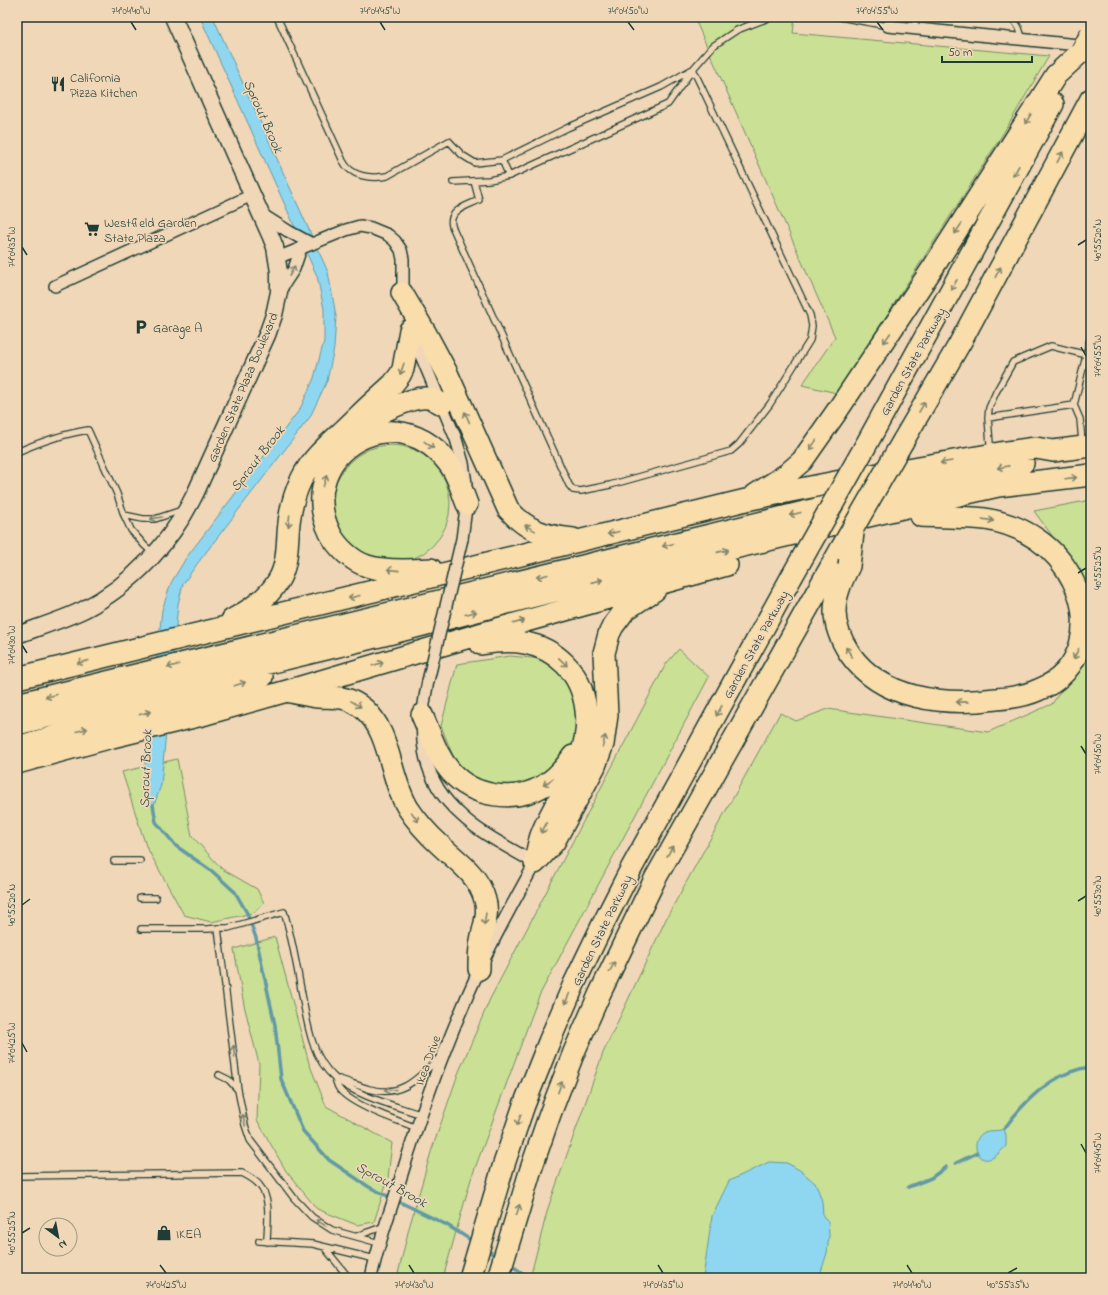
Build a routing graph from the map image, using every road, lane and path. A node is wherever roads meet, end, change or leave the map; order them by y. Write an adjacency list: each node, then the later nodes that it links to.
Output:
1 (173, 17): 18 (street, Garden State Plaza Boulevard)
2 (277, 17): 14 (lane)
3 (771, 17): 11 (lane)
4 (840, 17): 7 (lane)
5 (914, 17): 8 (lane)
6 (1012, 17): 9 (lane)
7 (888, 26): 8 (street)
8 (914, 29): 9 (street)
9 (1023, 40): 10 (street)
10 (1088, 44): 12 (highway)
11 (693, 69): 14 (lane); 15 (lane); 16 (lane)
12 (1063, 75): 38 (highway, one-way to 38); 85 (highway, Garden State Parkway, one-way to 85, bridge)
13 (1091, 99): 45 (highway, one-way to 13, bridge)
14 (502, 160): 15 (lane)
15 (509, 176): 16 (lane)
16 (474, 181): 17 (lane)
17 (453, 182)
18 (252, 195): 19 (street, Garden State Plaza Boulevard); 22 (street)
19 (261, 214): 20 (street); 21 (street, Garden State Plaza Boulevard)
20 (307, 246): 21 (street); 23 (street, one-way to 20); 24 (street)
21 (277, 258): 23 (street, Garden State Plaza Boulevard)
22 (55, 286)
23 (279, 292): 40 (street, Garden State Plaza Boulevard)
24 (402, 293): 25 (street); 43 (highway, one-way to 24)
25 (410, 330): 28 (street); 31 (highway, one-way to 31)
26 (1091, 335): 27 (lane)
27 (1088, 355): 29 (lane); 30 (lane)
28 (442, 404): 31 (highway); 39 (street)
29 (1074, 405): 30 (lane); 32 (lane)
30 (988, 418): 35 (lane)
31 (344, 430): 48 (highway, one-way to 48)
32 (1087, 446): 33 (highway)
33 (1053, 451): 35 (highway); 54 (highway, one-way to 54)
34 (17, 452): 41 (lane)
35 (1000, 453): 38 (highway, one-way to 38)
36 (1091, 475): 37 (highway, one-way to 36)
37 (1050, 480): 42 (highway); 53 (highway, one-way to 37)
38 (746, 500): 43 (highway, one-way to 43)
39 (467, 504): 46 (highway, one-way to 39); 55 (street, bridge)
40 (188, 508): 41 (lane, one-way to 41); 44 (street, Garden State Plaza Boulevard)
41 (124, 515): 44 (lane)
42 (921, 516): 45 (highway, one-way to 45); 47 (highway)
43 (581, 540): 46 (highway)
44 (155, 554): 49 (street, Garden State Plaza Boulevard)
45 (845, 558): 86 (highway, Garden State Parkway, one-way to 45)
46 (474, 568): 48 (highway, one-way to 48)
47 (674, 579): 50 (highway, one-way to 47); 65 (highway, one-way to 47)
48 (209, 632): 51 (highway, one-way to 51)
49 (17, 635)
50 (414, 653): 52 (highway, one-way to 50); 57 (highway, one-way to 57)
51 (17, 678)
52 (287, 691): 53 (highway); 70 (highway, one-way to 70)
53 (206, 696): 56 (highway); 58 (highway, one-way to 53)
54 (17, 704)
55 (422, 715): 57 (highway, one-way to 55); 65 (street)
56 (17, 724)
57 (587, 729): 65 (highway, one-way to 65)
58 (109, 730): 59 (highway); 60 (highway, one-way to 58)
59 (79, 746): 61 (highway); 62 (highway)
60 (17, 747)
61 (17, 763)
62 (17, 770)
63 (114, 861): 64 (lane)
64 (140, 861)
65 (535, 863): 70 (street, Ikea Drive)
66 (140, 898): 67 (lane)
67 (156, 898)
68 (218, 928): 69 (lane); 73 (lane); 74 (lane, one-way to 68)
69 (141, 929)
70 (479, 969): 71 (street, Ikea Drive)
71 (444, 1054): 73 (lane, one-way to 73); 75 (street, Ikea Drive)
72 (219, 1075): 74 (lane)
73 (335, 1078): 75 (lane); 76 (lane)
74 (238, 1090): 79 (lane, one-way to 74)
75 (422, 1115): 76 (street, Ikea Drive)
76 (417, 1128): 78 (street, Ikea Drive)
77 (17, 1176): 81 (lane)
78 (386, 1226): 79 (lane); 82 (street, Ikea Drive)
79 (357, 1237): 82 (lane)
80 (259, 1241): 81 (lane)
81 (267, 1242): 83 (lane)
82 (379, 1243): 84 (street, Ikea Drive)
83 (324, 1247): 84 (lane); 87 (lane)
84 (375, 1259): 88 (street, Ikea Drive)
85 (472, 1270)
86 (498, 1276)
87 (350, 1278)
88 (372, 1278)

